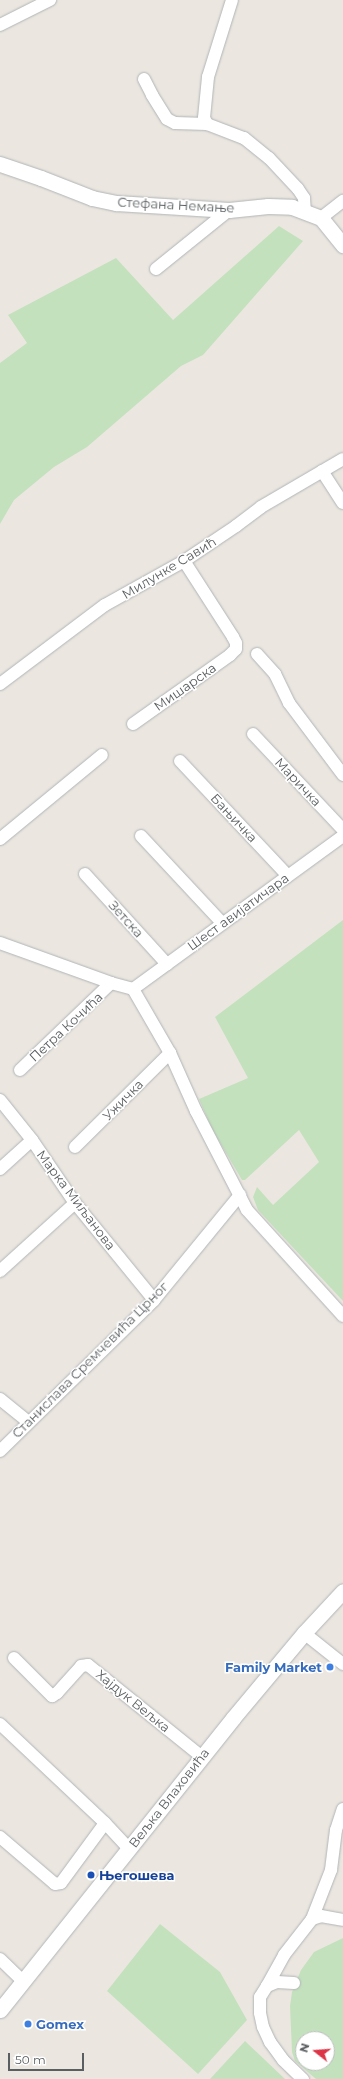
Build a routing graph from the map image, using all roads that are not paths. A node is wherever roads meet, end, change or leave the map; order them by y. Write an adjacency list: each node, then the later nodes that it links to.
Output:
1 (50, 0): 3 (street)
2 (232, 0): 5 (street)
3 (0, 25)
4 (144, 79): 5 (street)
5 (207, 124): 9 (street)
6 (0, 164): 8 (street, Стефана Немање)
7 (343, 202): 10 (street)
8 (229, 210): 9 (street, Стефана Немање); 12 (street)
9 (306, 211): 10 (street, Стефана Немање)
10 (321, 218): 11 (street, Стефана Немање)
11 (343, 245)
12 (156, 269)
13 (343, 459): 14 (street, Милунке Савић)
14 (322, 471): 15 (street); 16 (street, Милунке Савић)
15 (343, 503)
16 (184, 561): 18 (street, Милунке Савић); 19 (street, Мишарска)
17 (257, 654): 23 (street)
18 (0, 684)
19 (133, 724)
20 (253, 734): 24 (street, Маричка)
21 (102, 755): 27 (street)
22 (180, 761): 29 (street, Бањичка)
23 (343, 775)
24 (343, 830)
25 (141, 836): 30 (street)
26 (343, 836): 29 (street, Шест авијатичара)
27 (0, 839)
28 (85, 874): 32 (street, Зетска)
29 (287, 876): 30 (street, Шест авијатичара)
30 (222, 923): 32 (street, Шест авијатичара)
31 (0, 943): 33 (street)
32 (167, 964): 34 (street, Шест авијатичара)
33 (111, 983): 34 (street); 36 (street, Петра Кочића)
34 (133, 989): 35 (street)
35 (170, 1053): 39 (street, Ужичка); 41 (street)
36 (20, 1070)
37 (0, 1100): 38 (street, Марка Миљанова)
38 (32, 1140): 40 (street); 42 (street, Марка Миљанова)
39 (75, 1147)
40 (0, 1169)
41 (240, 1195): 44 (street, Станислава Сремчевића Црног); 45 (street)
42 (75, 1203): 43 (street); 44 (street, Марка Миљанова)
43 (0, 1271)
44 (154, 1300): 47 (street, Станислава Сремчевића Црног)
45 (343, 1316)
46 (0, 1399): 47 (street)
47 (28, 1422): 48 (street, Станислава Сремчевића Црног)
48 (0, 1450)
49 (343, 1591): 50 (street, Вељка Влаховића)
50 (304, 1633): 52 (street); 54 (street, Вељка Влаховића)
51 (14, 1658): 54 (street, Хајдук Вељка)
52 (343, 1664)
53 (0, 1724): 56 (street)
54 (202, 1757): 58 (street, Вељка Влаховића)
55 (343, 1809): 59 (street)
56 (105, 1823): 57 (street); 58 (street)
57 (0, 1837)
58 (129, 1850): 62 (street, Вељка Влаховића)
59 (312, 1919): 60 (street); 64 (street)
60 (343, 1920)
61 (0, 1958): 62 (street)
62 (23, 1981): 65 (street, Вељка Влаховића)
63 (294, 1983): 64 (street)
64 (266, 1986): 66 (street)
65 (0, 2010)
66 (303, 2079)

